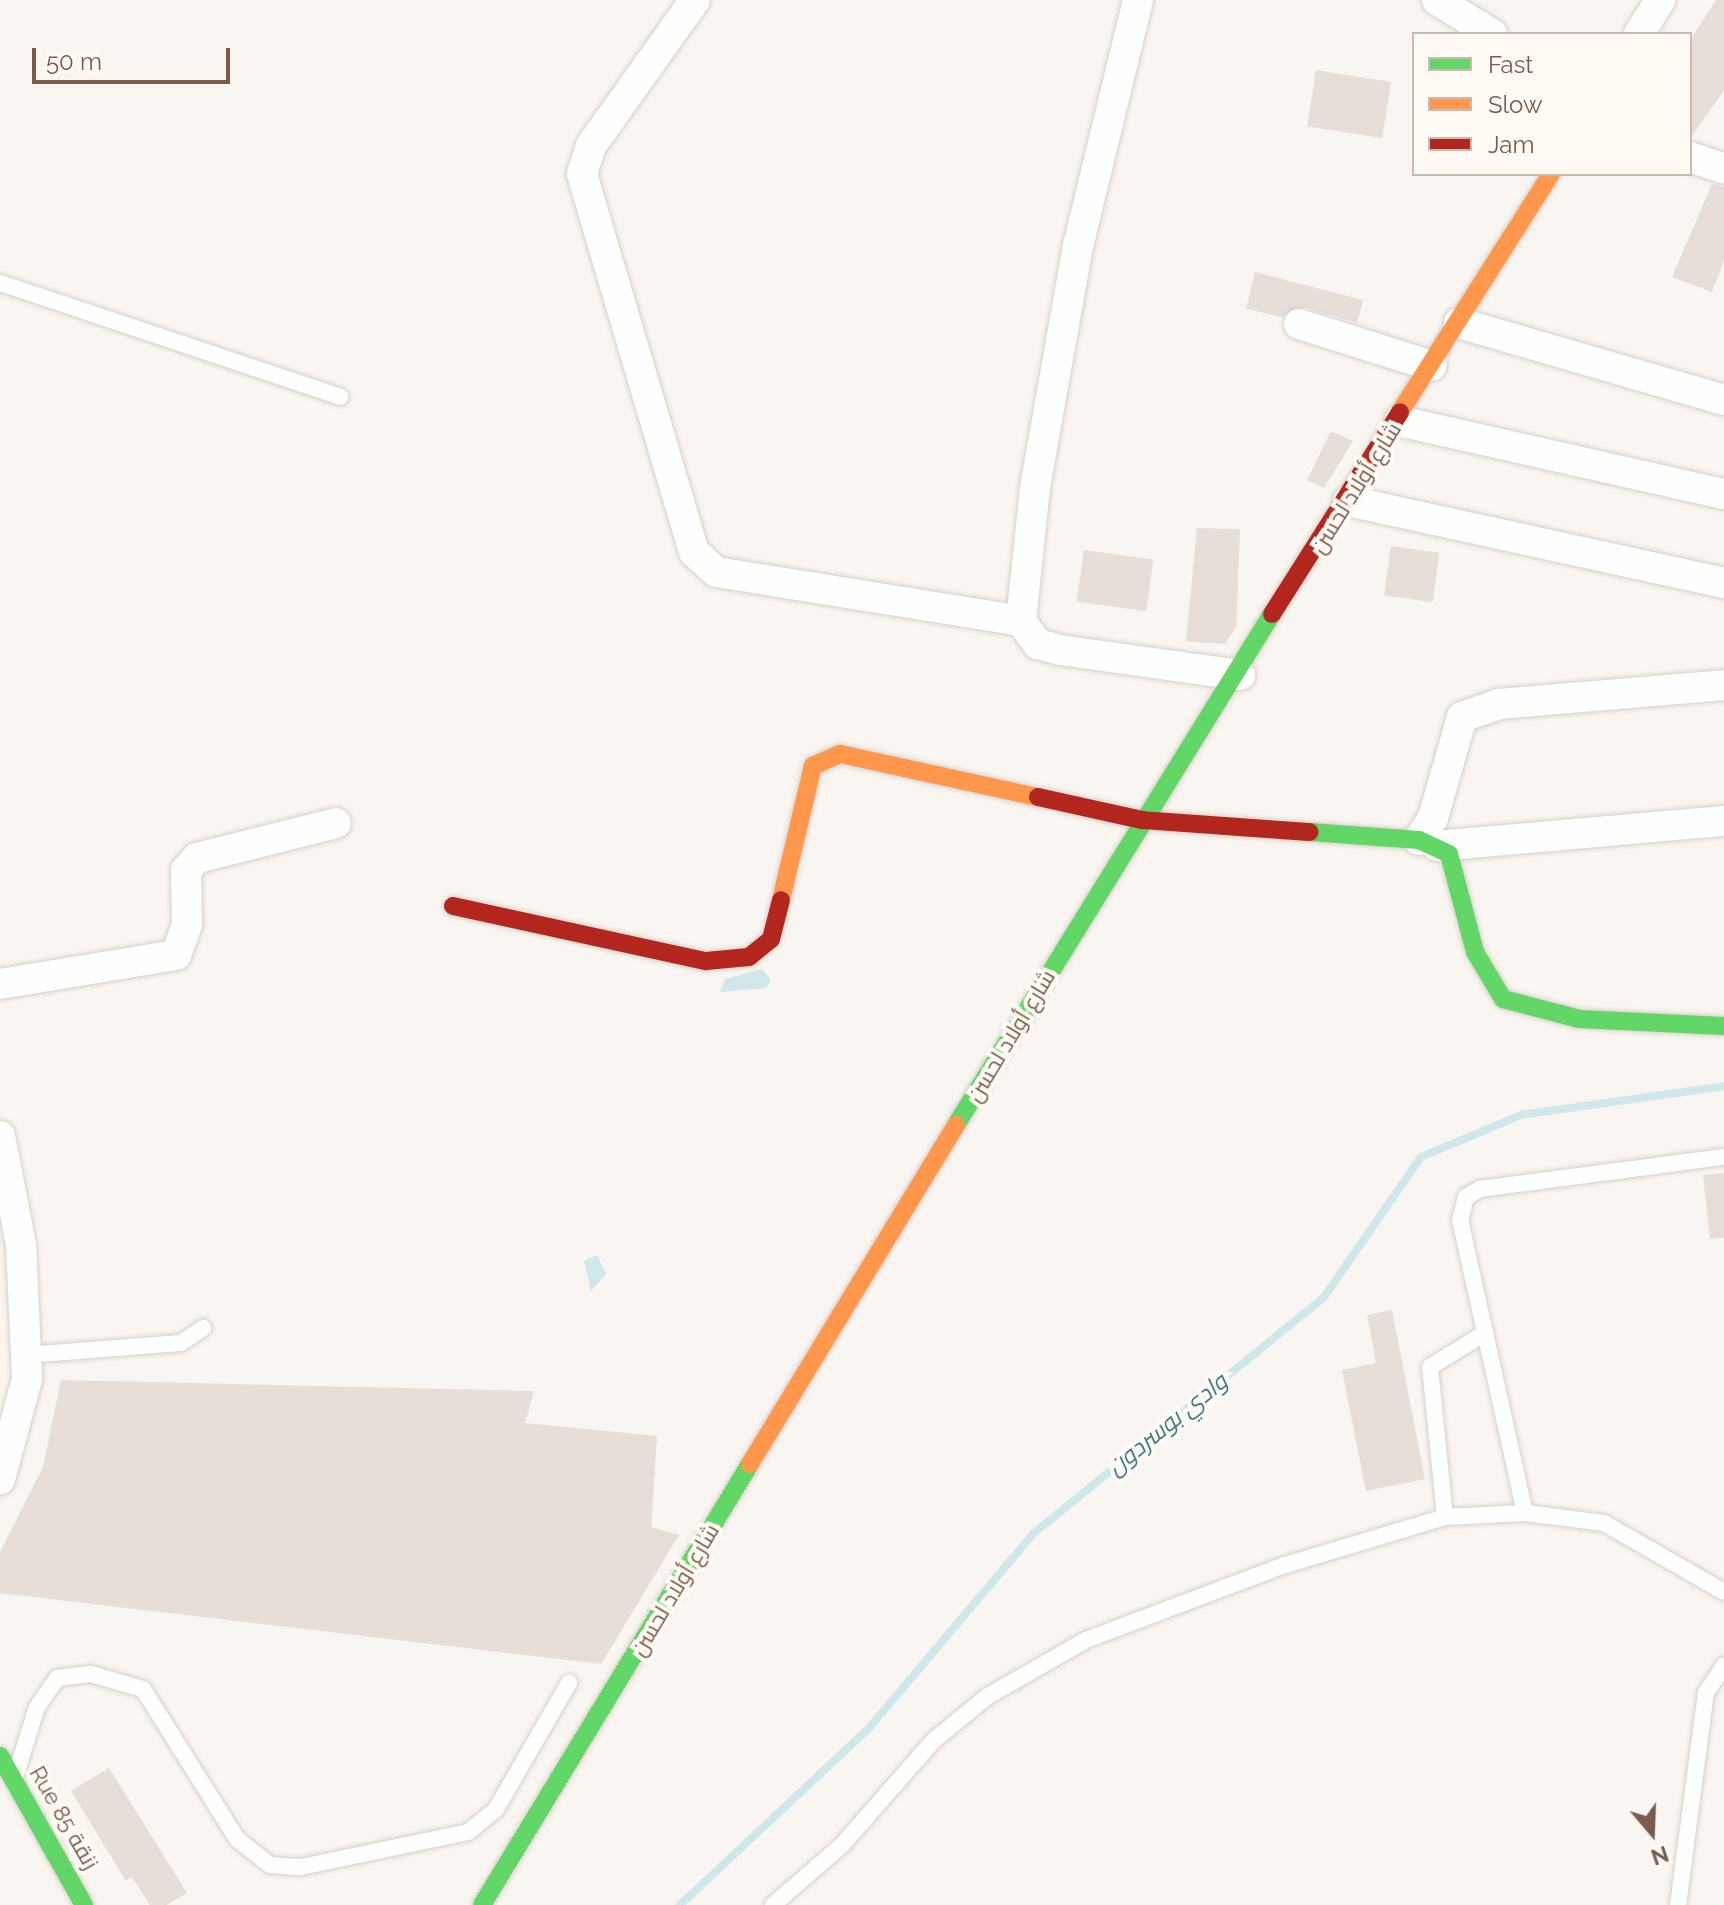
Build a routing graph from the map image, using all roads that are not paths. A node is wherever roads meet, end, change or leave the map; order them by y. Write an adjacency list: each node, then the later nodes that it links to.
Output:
1 (695, 0): 20 (street)
2 (1138, 0): 20 (street)
3 (1437, 0): 5 (street)
4 (1660, 0): 6 (street)
5 (1489, 32)
6 (1640, 32)
7 (1692, 158): 8 (street)
8 (1724, 169)
9 (1550, 176): 11 (street, شارع أولاد لحسن)
10 (0, 283): 14 (lane)
11 (1459, 323): 13 (street, شارع أولاد لحسن); 15 (street)
12 (1299, 324): 13 (street)
13 (1432, 366): 16 (street, شارع أولاد لحسن)
14 (340, 397)
15 (1724, 400)
16 (1399, 421): 17 (street); 18 (street, شارع أولاد لحسن)
17 (1724, 494)
18 (1348, 501): 19 (street); 21 (street, شارع أولاد لحسن)
19 (1724, 583)
20 (1021, 621): 21 (street)
21 (1240, 675): 23 (street, شارع أولاد لحسن)
22 (1724, 685): 26 (street)
23 (1142, 820): 26 (street); 27 (street); 44 (street, شارع أولاد لحسن)
24 (1724, 821): 26 (street)
25 (336, 823): 28 (street)
26 (1428, 843): 29 (street)
27 (453, 906)
28 (0, 984)
29 (1724, 1026)
30 (0, 1136): 34 (street)
31 (1724, 1157): 33 (lane)
32 (203, 1328): 34 (lane)
33 (1485, 1333): 36 (lane); 37 (lane)
34 (27, 1355): 35 (street)
35 (0, 1479)
36 (1525, 1513): 37 (lane); 38 (lane)
37 (1445, 1517): 45 (lane)
38 (1724, 1592)
39 (1724, 1665): 46 (lane)
40 (569, 1683): 42 (lane)
41 (0, 1756): 42 (street, Rue 85 زنقة)
42 (15, 1779): 43 (street, Rue 85 زنقة)
43 (84, 1905)
44 (482, 1905)
45 (773, 1905)
46 (1678, 1905)

